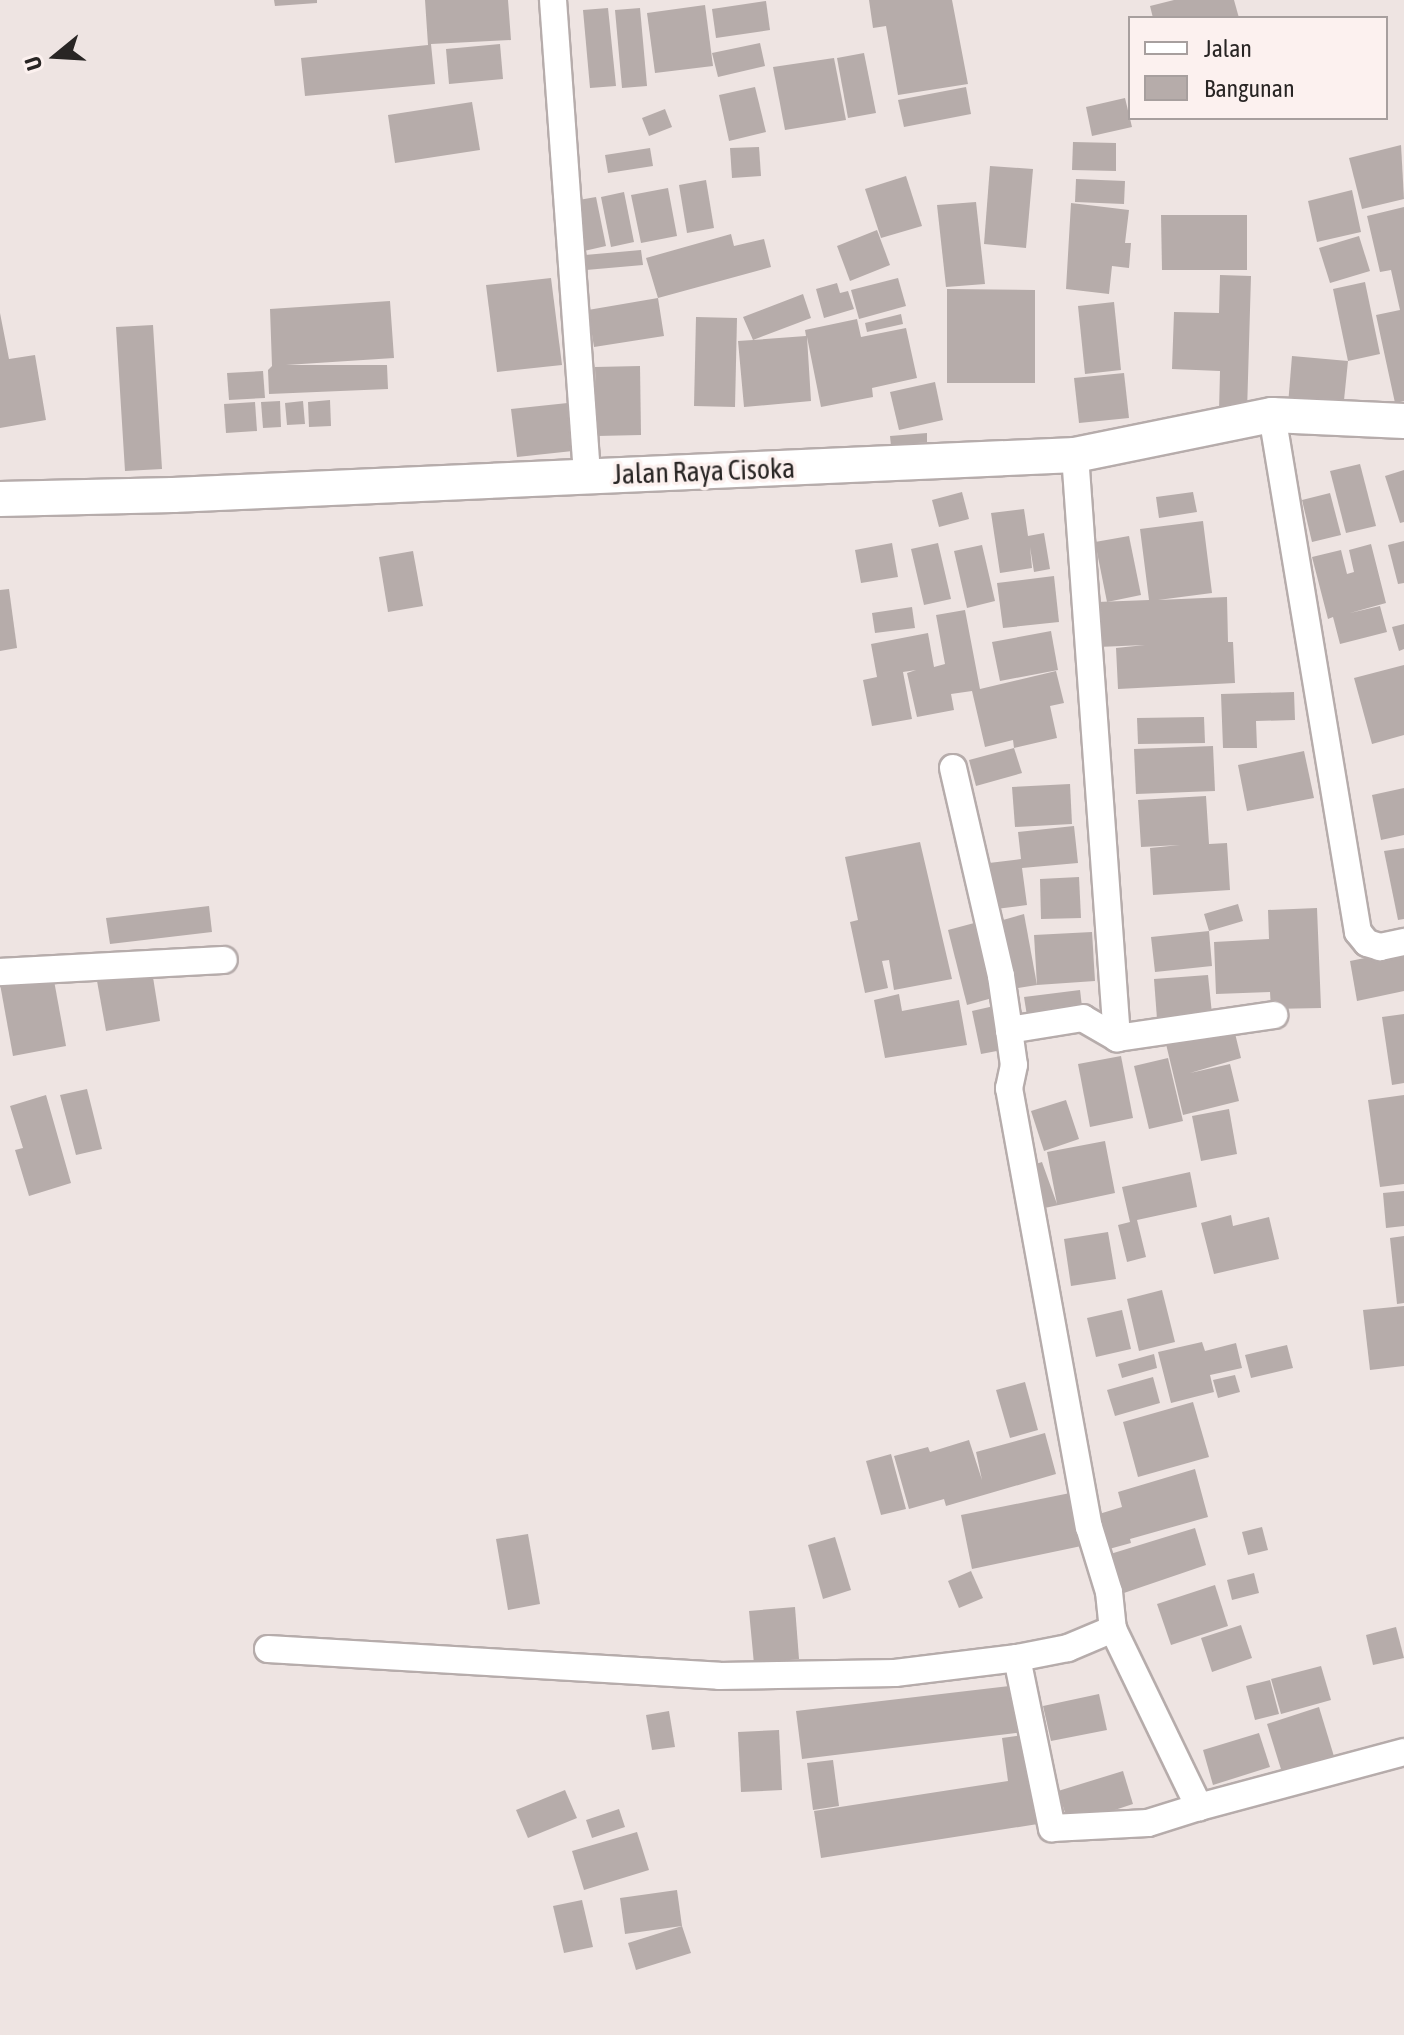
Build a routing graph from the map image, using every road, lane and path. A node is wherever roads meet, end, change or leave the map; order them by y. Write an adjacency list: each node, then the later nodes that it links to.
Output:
1 (553, 0): 5 (street)
2 (1272, 415): 3 (street, Jalan Raya Cisoka); 4 (street, Jalan Raya Cisoka); 8 (street)
3 (1404, 421)
4 (1075, 455): 5 (street, Jalan Raya Cisoka); 13 (street)
5 (587, 476): 6 (street, Jalan Raya Cisoka)
6 (0, 499)
7 (953, 768): 12 (street)
8 (1404, 942)
9 (224, 960): 10 (street)
10 (0, 972)
11 (1274, 1015): 13 (street)
12 (1009, 1030): 13 (street); 14 (street)
13 (1117, 1038)
14 (1113, 1629): 16 (street); 18 (street)
15 (268, 1649): 16 (street)
16 (1017, 1658): 18 (street)
17 (1404, 1752): 18 (street)
18 (1199, 1807)

